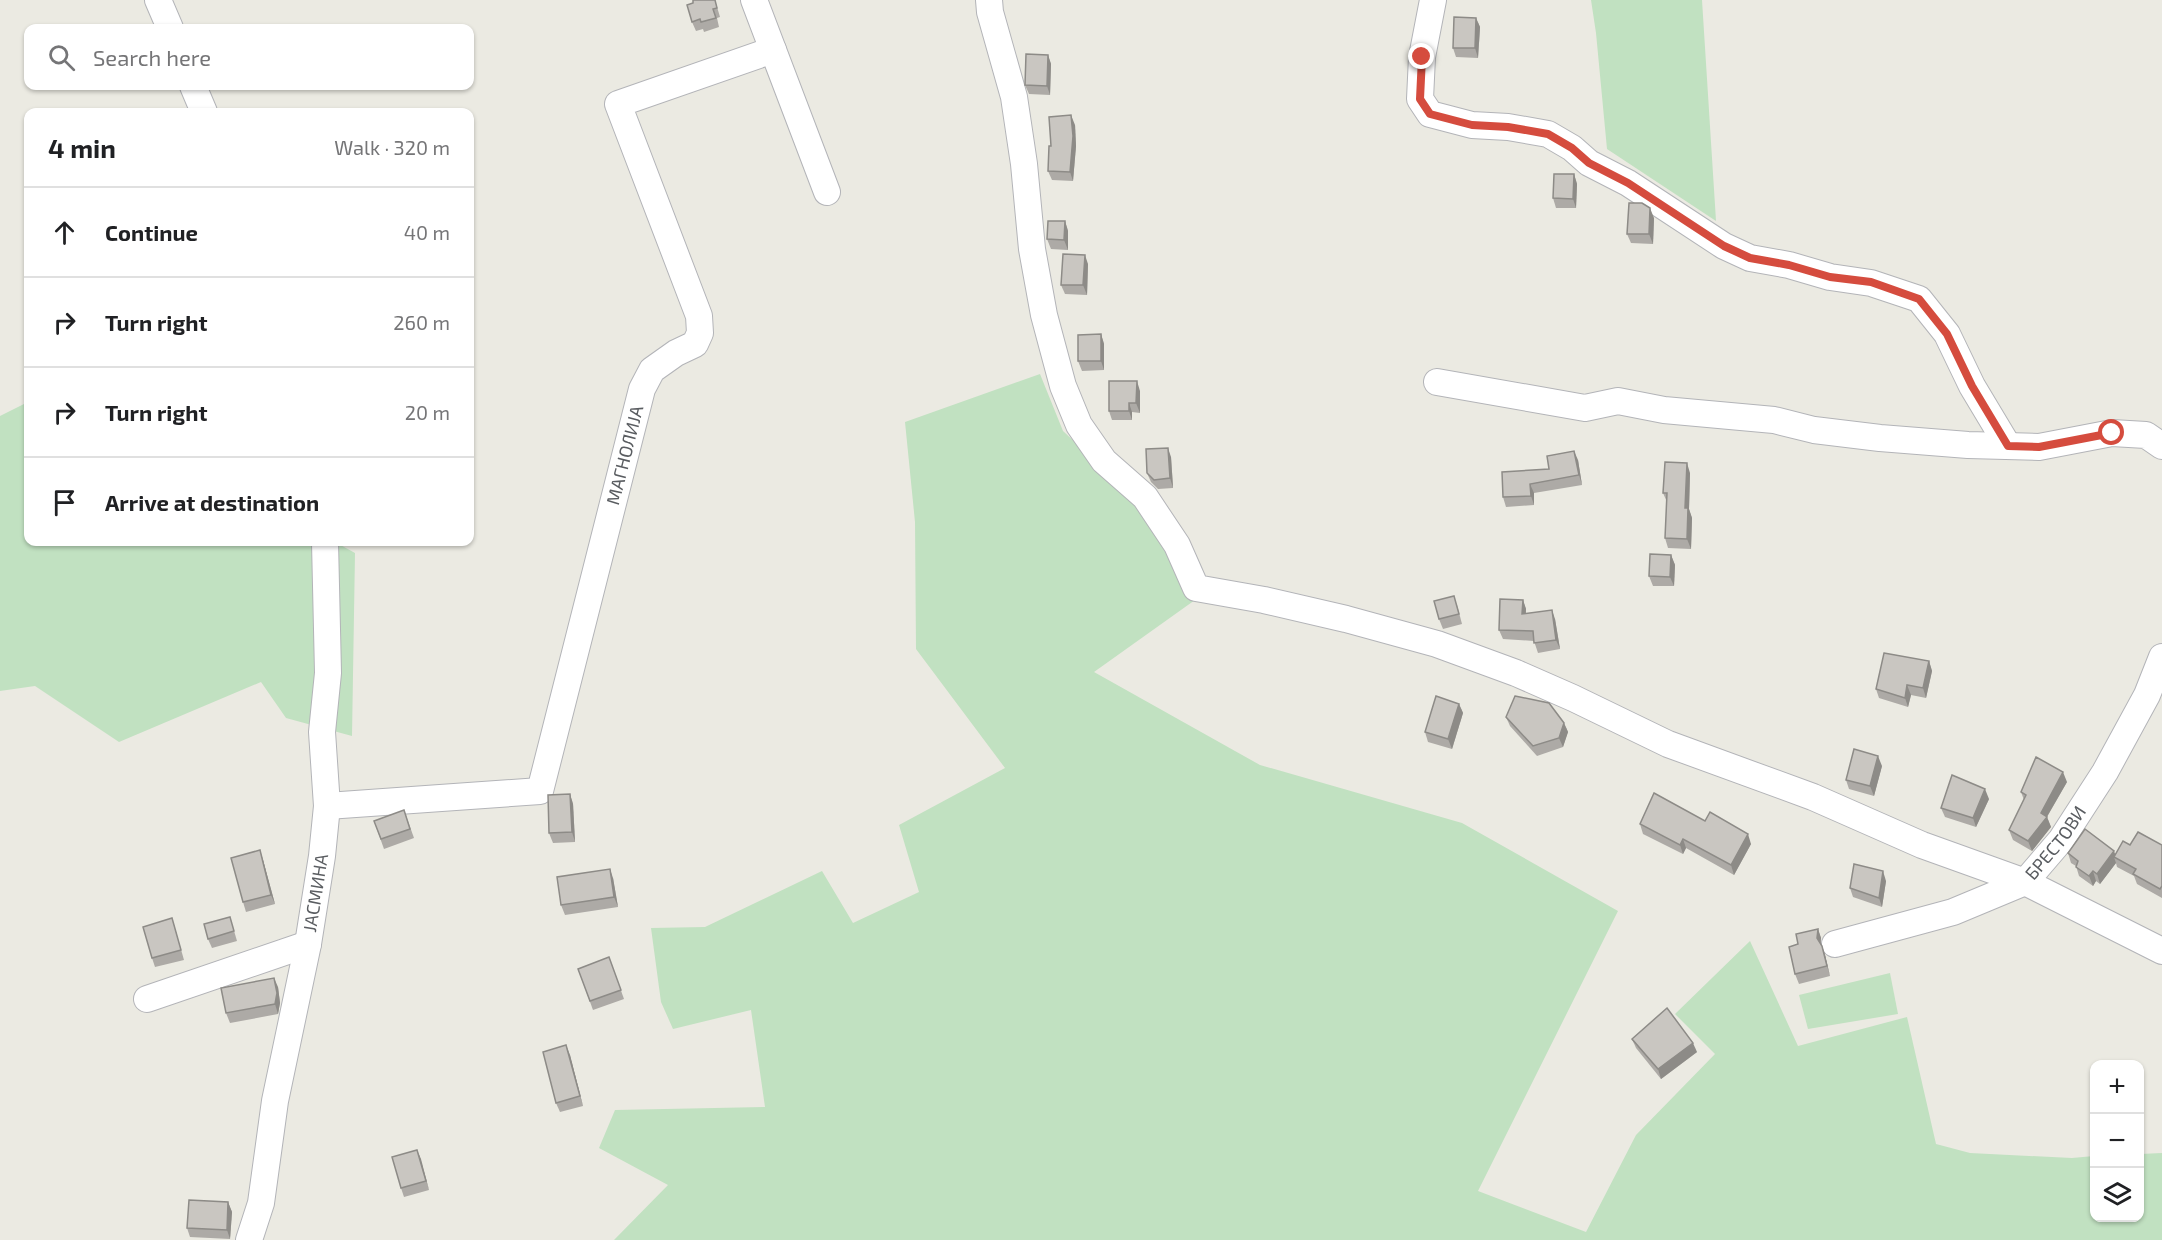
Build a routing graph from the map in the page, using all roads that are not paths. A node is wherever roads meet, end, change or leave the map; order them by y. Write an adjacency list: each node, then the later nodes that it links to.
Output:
1 (158, 0): 5 (street)
2 (754, 0): 6 (street)
3 (989, 0): 16 (street)
4 (1433, 0): 11 (street)
5 (168, 24)
6 (773, 50): 9 (street); 15 (street, МАГНОЛИЈА)
7 (195, 90): 8 (street)
8 (202, 108)
9 (826, 192)
10 (1437, 382): 11 (street)
11 (2008, 446): 12 (street)
12 (2162, 446)
13 (325, 546): 15 (street, ЈАСМИНА)
14 (2162, 657): 16 (street, БРЕСТОВИ)
15 (327, 806): 17 (street, ЈАСМИНА)
16 (2025, 882): 18 (street, БРЕСТОВИ); 19 (street)
17 (308, 944): 20 (street); 21 (street, ЈАСМИНА)
18 (1835, 944)
19 (2162, 951)
20 (147, 999)
21 (249, 1240)

